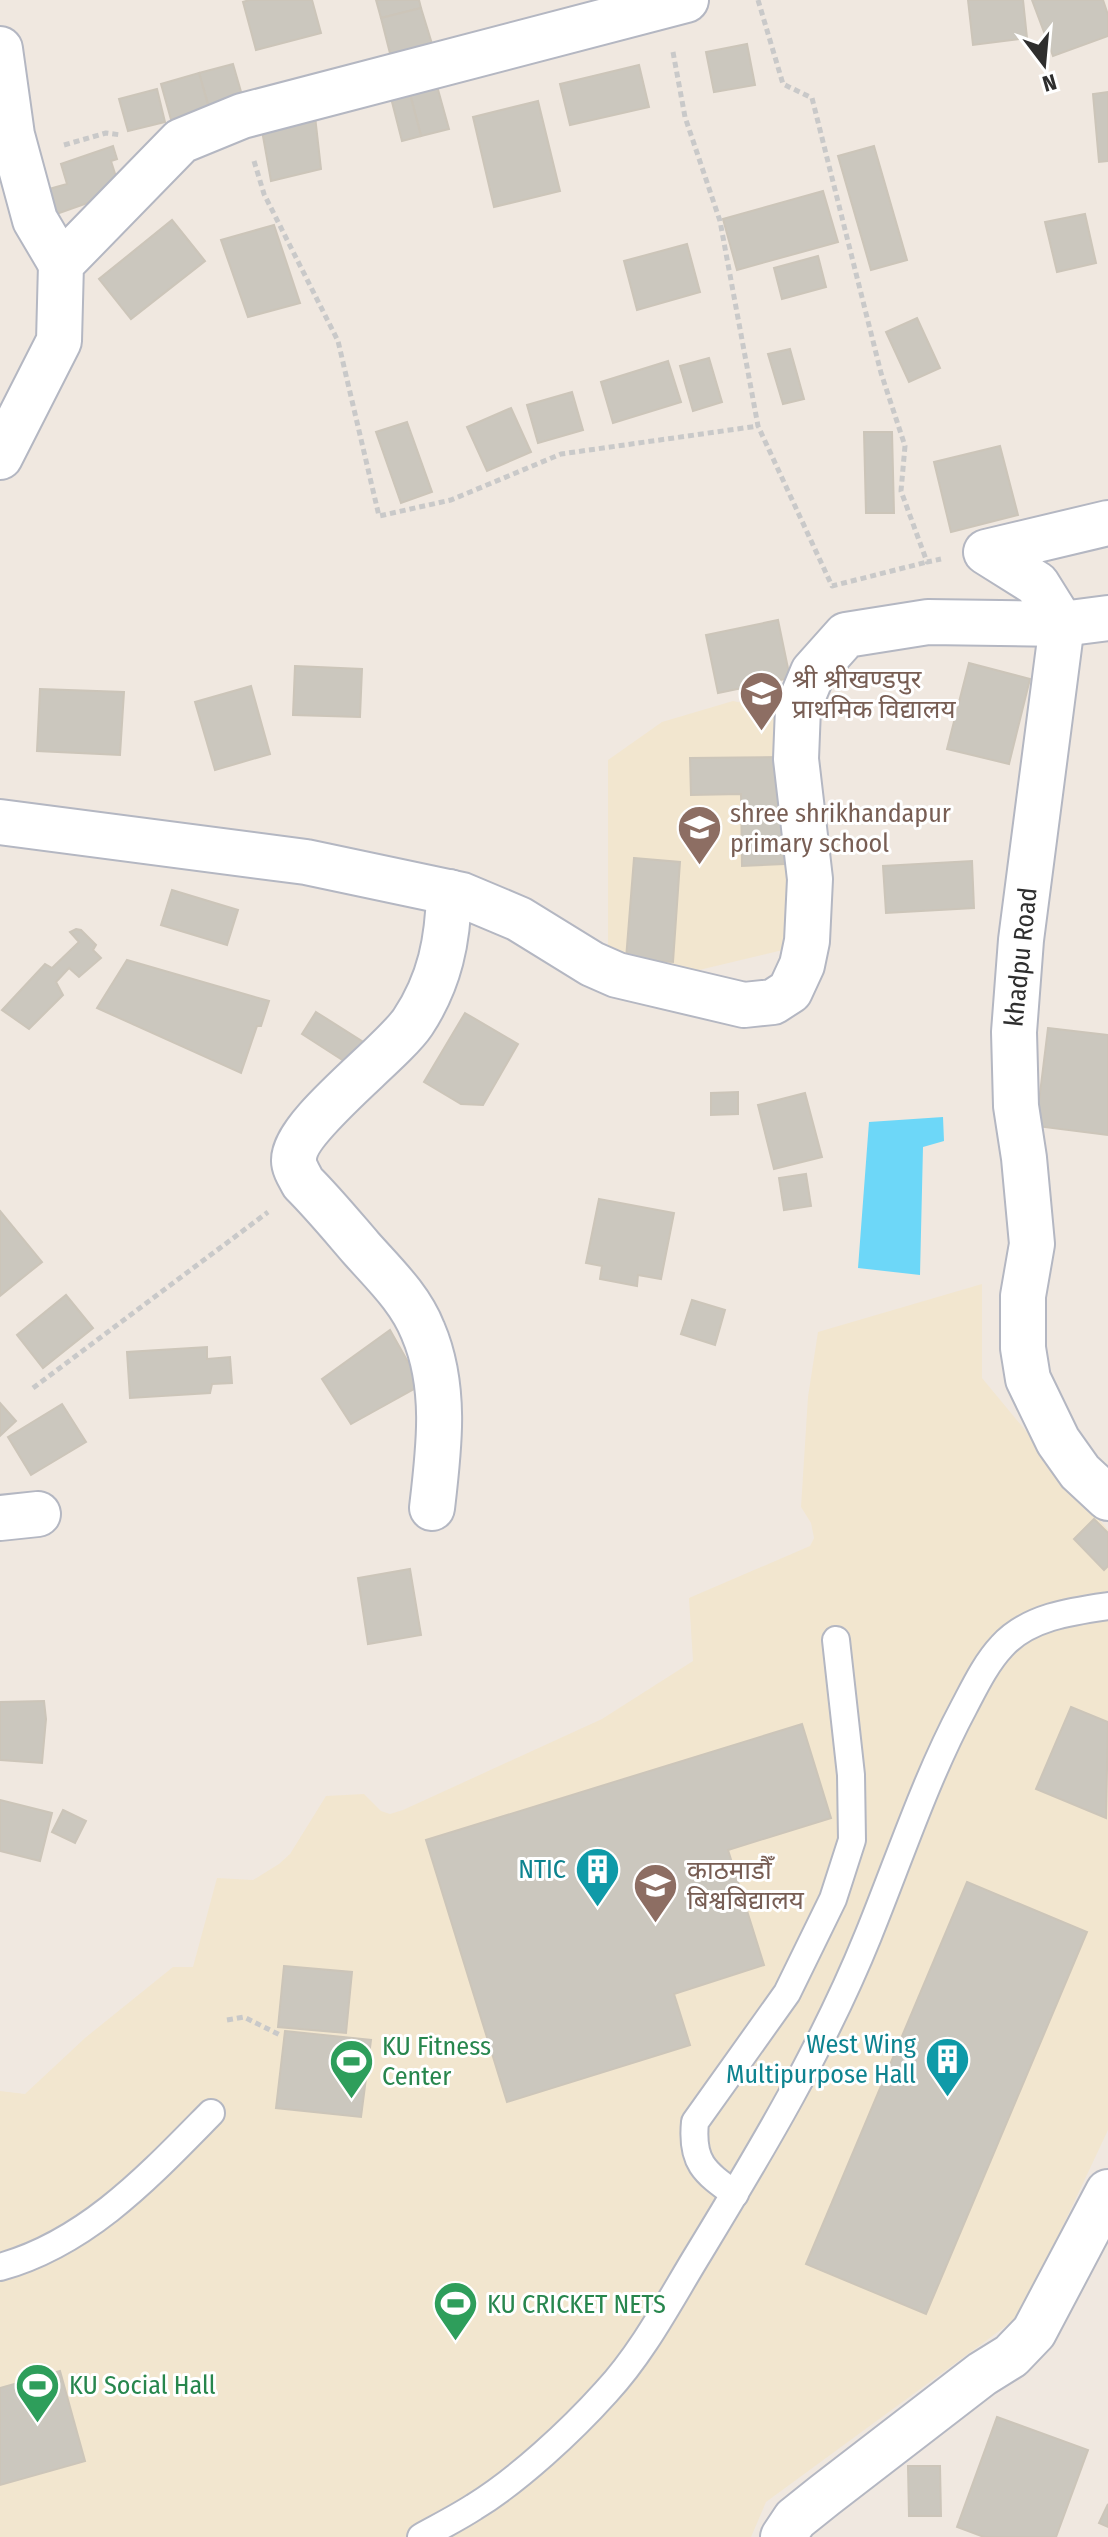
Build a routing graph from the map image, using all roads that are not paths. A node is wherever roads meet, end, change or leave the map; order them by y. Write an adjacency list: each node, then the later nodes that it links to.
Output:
1 (676, 4): 3 (street)
2 (0, 49): 3 (street)
3 (61, 264): 4 (street)
4 (0, 457)
5 (1108, 523): 7 (street)
6 (1108, 618): 7 (street)
7 (1062, 624): 9 (street); 10 (street, khadpu Road)
8 (0, 822): 9 (street)
9 (449, 892): 11 (street)
10 (1108, 1498)
11 (432, 1508)
12 (1108, 1606): 16 (lane)
13 (836, 1640): 16 (lane)
14 (211, 2113): 17 (lane)
15 (1108, 2192): 19 (street)
16 (735, 2194): 18 (lane)
17 (0, 2267)
18 (421, 2537)
19 (783, 2537)

